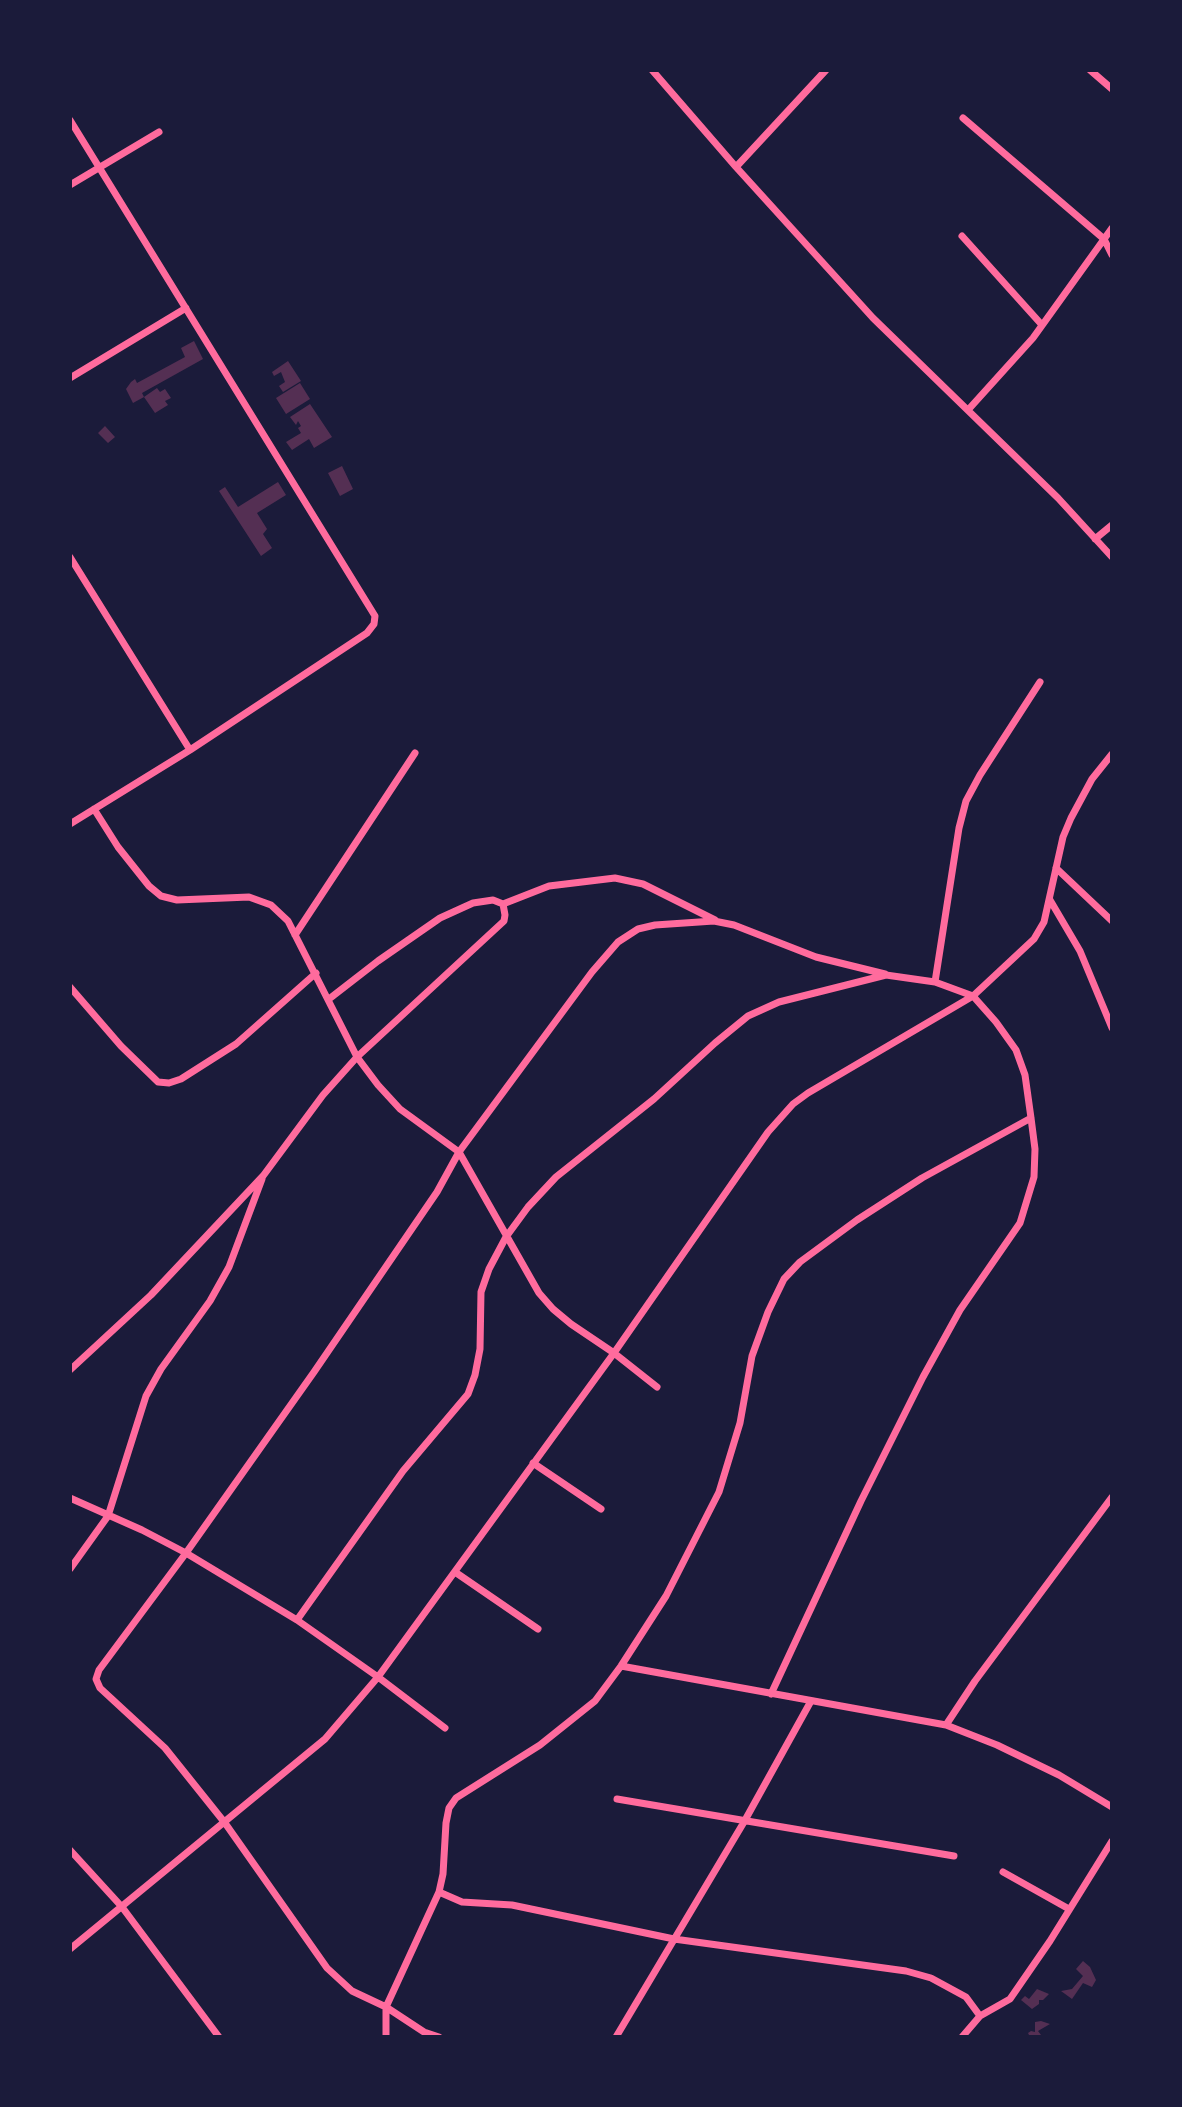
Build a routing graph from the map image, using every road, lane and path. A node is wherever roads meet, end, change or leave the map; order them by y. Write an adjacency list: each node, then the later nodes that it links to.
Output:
1 (652, 70): 9 (street)
2 (825, 70): 9 (street)
3 (1090, 70): 4 (street)
4 (1112, 89)
5 (963, 118): 13 (street)
6 (70, 120): 8 (street)
7 (159, 132): 8 (street)
8 (99, 167): 10 (street); 15 (street)
9 (736, 167): 18 (street)
10 (70, 185)
11 (1112, 228): 13 (street)
12 (962, 236): 16 (street)
13 (1104, 239): 14 (street); 16 (street)
14 (1112, 255)
15 (186, 308): 17 (street); 24 (street)
16 (1042, 325): 18 (street)
17 (70, 377)
18 (968, 410): 20 (street)
19 (1112, 525): 20 (street)
20 (1095, 539): 22 (street)
21 (70, 557): 24 (street)
22 (1112, 557)
23 (1040, 682): 37 (street)
24 (190, 750): 27 (street)
25 (415, 754): 34 (street)
26 (1112, 754): 29 (street)
27 (94, 809): 28 (street); 34 (street)
28 (70, 824)
29 (1056, 868): 30 (street); 32 (street)
30 (1050, 900): 39 (street); 41 (street)
31 (503, 904): 33 (street); 40 (street); 42 (street)
32 (1112, 921)
33 (720, 922): 36 (street); 44 (street)
34 (295, 935): 35 (street)
35 (316, 973): 38 (street); 40 (street)
36 (886, 975): 37 (street); 46 (street)
37 (935, 982): 39 (street)
38 (70, 987)
39 (973, 996): 43 (street); 47 (street)
40 (329, 999): 42 (street)
41 (1112, 1028)
42 (357, 1057): 44 (street); 45 (street)
43 (1031, 1118): 60 (street); 62 (street)
44 (458, 1152): 46 (street); 55 (street)
45 (263, 1175): 48 (street); 54 (street)
46 (506, 1237): 47 (street); 58 (street)
47 (614, 1353): 49 (street); 50 (street)
48 (70, 1370)
49 (657, 1387)
50 (533, 1464): 53 (street); 57 (street)
51 (1112, 1497): 64 (street)
52 (70, 1498): 54 (street)
53 (601, 1509)
54 (108, 1516): 55 (street); 56 (street)
55 (186, 1553): 58 (street); 69 (street)
56 (70, 1569)
57 (455, 1572): 59 (street); 61 (street)
58 (297, 1620): 61 (street)
59 (537, 1629)
60 (621, 1667): 62 (street); 74 (street)
61 (378, 1677): 65 (street); 69 (street)
62 (771, 1693): 63 (street)
63 (811, 1701): 64 (street); 68 (street)
64 (946, 1725): 67 (street)
65 (445, 1728)
66 (617, 1799): 68 (street)
67 (1112, 1807)
68 (744, 1822): 72 (street); 77 (street)
69 (225, 1823): 75 (street); 79 (street)
70 (1112, 1840): 76 (street)
71 (70, 1850): 75 (street)
72 (954, 1856)
73 (1003, 1872): 76 (street)
74 (439, 1892): 77 (street); 79 (street)
75 (121, 1907): 78 (street); 82 (street)
76 (1069, 1909): 80 (street)
77 (674, 1939): 80 (street); 85 (street)
78 (70, 1949)
79 (386, 2007): 81 (street); 83 (street)
80 (980, 2017): 86 (street)
81 (422, 2034): 84 (street)
82 (219, 2037)
83 (386, 2037)
84 (439, 2037)
85 (616, 2037)
86 (962, 2037)

